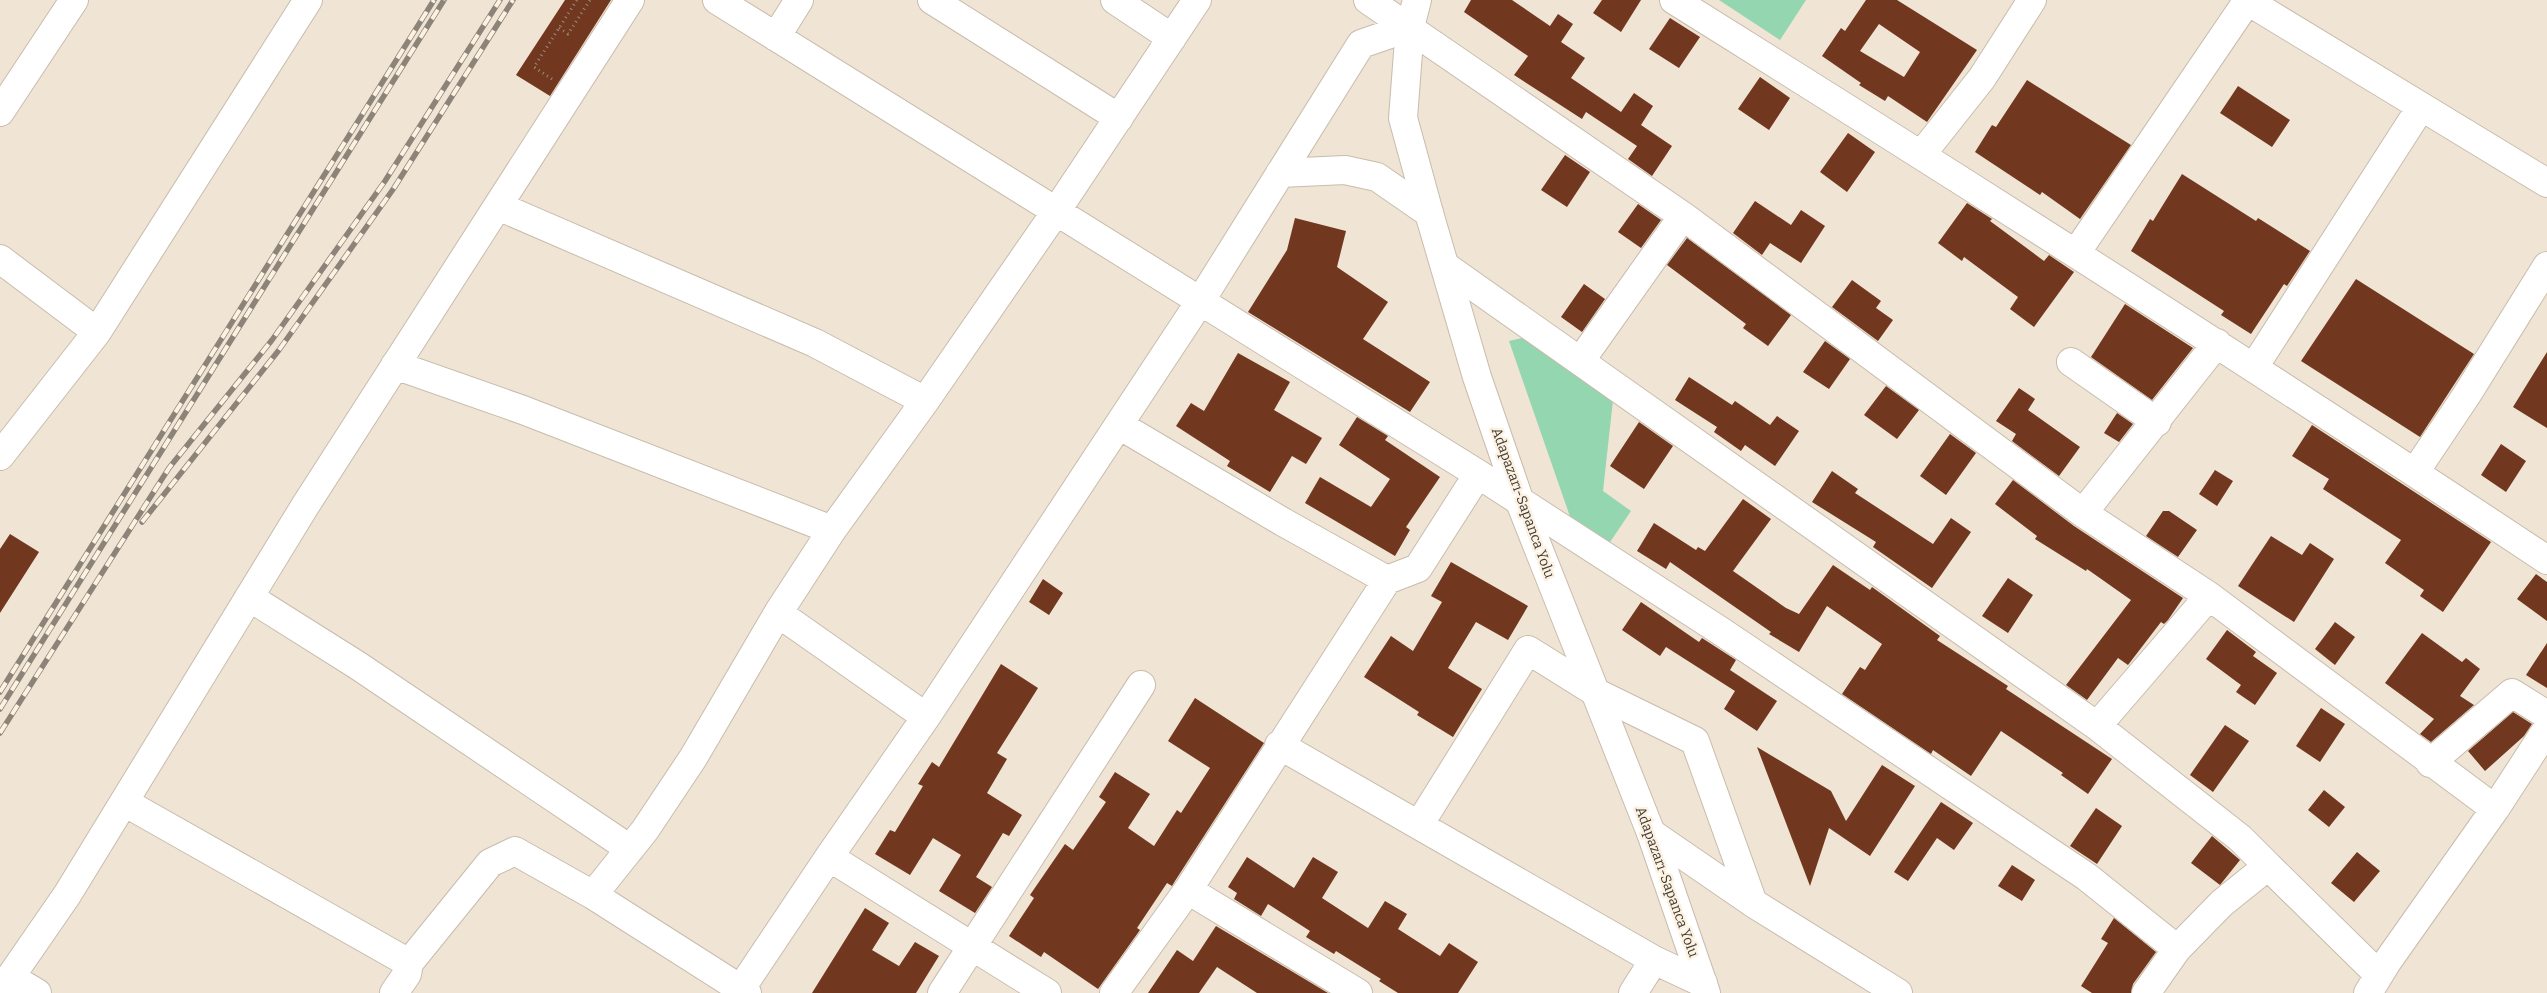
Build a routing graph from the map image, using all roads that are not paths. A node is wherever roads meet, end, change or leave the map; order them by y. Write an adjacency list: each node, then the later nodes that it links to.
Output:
1 (74, 0): 18 (street)
2 (308, 0): 32 (street)
3 (630, 0): 23 (street)
4 (717, 0): 15 (street)
5 (799, 0): 15 (street)
6 (932, 0): 19 (street)
7 (1115, 0): 16 (street)
8 (1197, 0): 16 (street)
9 (1368, 0): 14 (street)
10 (1417, 0): 14 (street, Adapazarı-Sapanca Yolu)
11 (1674, 0): 20 (street)
12 (2032, 0): 20 (street)
13 (2247, 0): 17 (street); 27 (street)
14 (1410, 28): 21 (street); 25 (street, Adapazarı-Sapanca Yolu); 26 (street)
15 (776, 37): 24 (street)
16 (1172, 38): 19 (street)
17 (2421, 107): 22 (street); 37 (street)
18 (0, 112)
19 (1119, 118): 24 (street)
20 (1921, 155): 27 (street)
21 (1280, 173): 25 (street); 31 (street)
22 (2547, 184)
23 (498, 206): 36 (street); 38 (street)
24 (1057, 210): 31 (street); 38 (street)
25 (1429, 213): 29 (street, Adapazarı-Sapanca Yolu)
26 (1683, 216): 34 (street); 45 (street)
27 (2076, 253): 33 (street)
28 (0, 259): 32 (street)
29 (1445, 266): 34 (street); 44 (street, Adapazarı-Sapanca Yolu)
30 (2547, 266): 42 (street)
31 (1201, 300): 40 (street); 43 (street)
32 (97, 332): 41 (street)
33 (2217, 343): 37 (street); 39 (street)
34 (1581, 360): 56 (street)
35 (2071, 362): 39 (street)
36 (395, 365): 46 (street); 50 (street)
37 (2254, 367): 42 (street)
38 (925, 401): 46 (street)
39 (2157, 422): 45 (street)
40 (1119, 425): 48 (street); 55 (street)
41 (0, 456)
42 (2415, 472): 47 (street)
43 (1478, 474): 44 (street); 48 (street)
44 (1520, 502): 53 (street, Adapazarı-Sapanca Yolu); 71 (street)
45 (2083, 513): 49 (street)
46 (832, 530): 51 (street)
47 (2547, 560)
48 (1386, 580): 58 (street)
49 (2209, 596): 56 (street); 59 (street)
50 (249, 597): 60 (street); 64 (street)
51 (778, 613): 55 (street); 64 (street)
52 (1141, 685): 70 (street)
53 (1597, 693): 62 (street); 63 (street, Adapazarı-Sapanca Yolu); 69 (street)
54 (2547, 715): 59 (street)
55 (926, 717): 65 (street)
56 (2097, 726): 66 (street)
57 (2547, 729): 61 (street)
58 (1279, 745): 62 (street); 67 (street)
59 (2430, 763): 61 (street)
60 (124, 802): 73 (street); 74 (street)
61 (2495, 809): 75 (street)
62 (1419, 825): 72 (street)
63 (1651, 833): 69 (street); 76 (street, Adapazarı-Sapanca Yolu)
64 (630, 849): 68 (street)
65 (829, 857): 70 (street); 77 (street)
66 (2268, 866): 71 (street); 75 (street)
67 (1188, 890): 82 (street); 83 (street)
68 (593, 895): 73 (street); 77 (street)
69 (1754, 902): 85 (street)
70 (971, 947): 80 (street); 81 (street)
71 (2177, 949): 86 (street)
72 (1654, 960): 76 (street); 84 (street)
73 (409, 963): 79 (street)
74 (5, 984): 78 (street)
75 (2374, 984)
76 (1705, 988)
77 (742, 992)
78 (38, 993)
79 (394, 993)
80 (942, 993)
81 (1047, 993)
82 (1114, 993)
83 (1358, 993)
84 (1633, 993)
85 (1898, 993)
86 (2146, 993)

